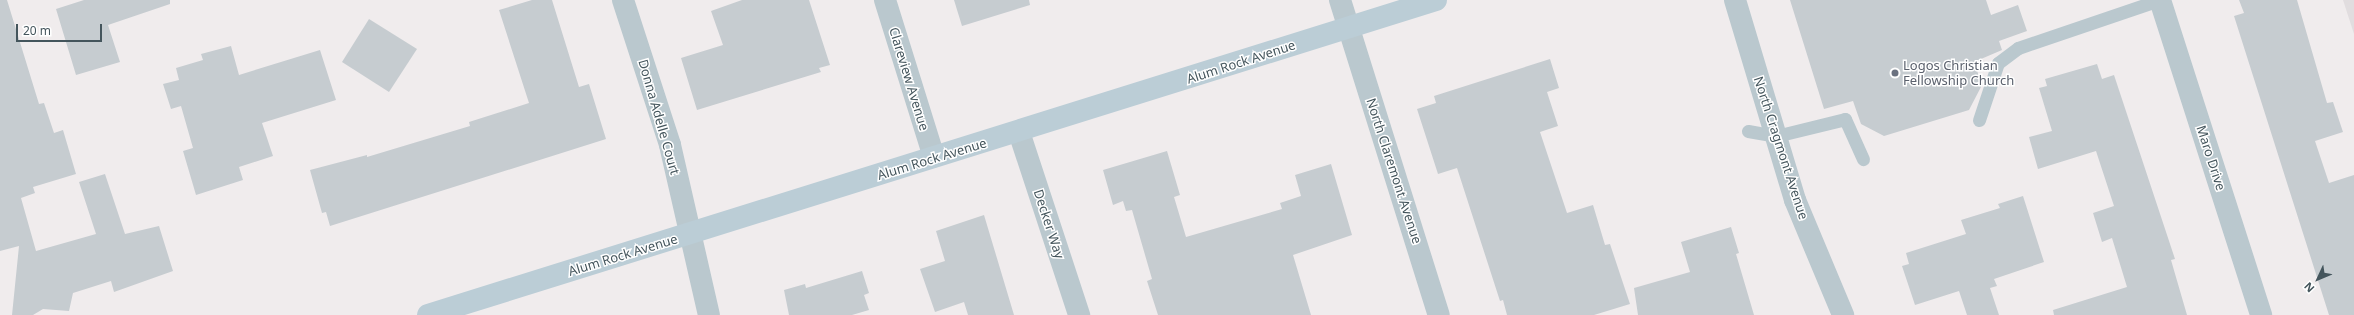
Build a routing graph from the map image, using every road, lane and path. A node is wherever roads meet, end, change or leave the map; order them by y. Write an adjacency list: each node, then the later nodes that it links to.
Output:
1 (623, 0): 14 (street, Donna Adelle Court)
2 (885, 0): 12 (street, Clareview Avenue)
3 (1340, 0): 7 (street, North Claremont Avenue)
4 (1436, 0): 7 (main road, Alum Rock Avenue)
5 (1735, 0): 11 (street, North Cragmont Avenue)
6 (2160, 0): 8 (lane); 21 (street, Maro Drive)
7 (1348, 28): 10 (main road, Alum Rock Avenue); 19 (street, North Claremont Avenue)
8 (1980, 120)
9 (1748, 131): 11 (lane)
10 (1019, 132): 12 (main road, Alum Rock Avenue); 18 (street, Decker Way)
11 (1776, 136): 13 (lane); 20 (street, North Cragmont Avenue)
12 (934, 157): 14 (main road, Alum Rock Avenue)
13 (1863, 159)
14 (690, 235): 15 (main road, Alum Rock Avenue); 17 (street, Donna Adelle Court)
15 (466, 309): 16 (main road, Alum Rock Avenue)
16 (428, 315)
17 (709, 315)
18 (1079, 315)
19 (1439, 315)
20 (1843, 315)
21 (2261, 315)

